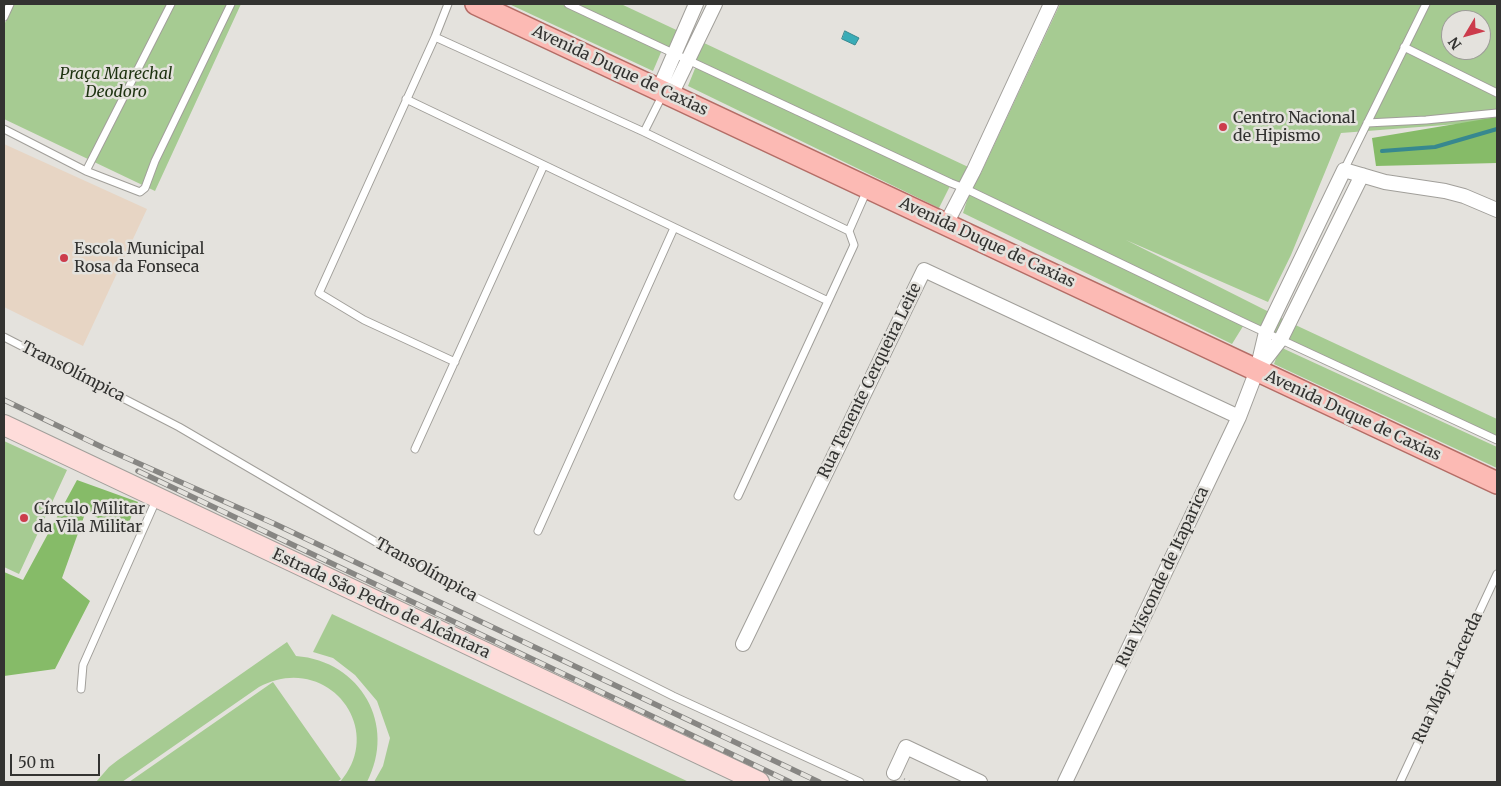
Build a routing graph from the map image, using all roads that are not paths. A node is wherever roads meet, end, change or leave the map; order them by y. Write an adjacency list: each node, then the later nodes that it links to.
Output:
1 (10, 4): 11 (lane)
2 (170, 4): 25 (lane)
3 (231, 4): 25 (lane)
4 (448, 4): 12 (lane)
5 (476, 4): 16 (main road, Avenida Duque de Caxias)
6 (568, 4): 14 (lane)
7 (696, 4): 14 (street)
8 (715, 4): 15 (street)
9 (1051, 4): 28 (street)
10 (1426, 4): 13 (lane, Rua Visconde de Itaparica)
11 (4, 17)
12 (435, 37): 18 (lane); 22 (lane)
13 (1404, 47): 17 (lane); 20 (lane, Rua Visconde de Itaparica)
14 (674, 53): 15 (lane); 16 (street)
15 (688, 60): 16 (street); 28 (lane)
16 (665, 92): 22 (lane); 27 (main road, Avenida Duque de Caxias)
17 (1497, 93)
18 (406, 99): 23 (lane); 37 (lane)
19 (1497, 113): 20 (lane)
20 (1367, 123): 24 (lane, Rua Visconde de Itaparica)
21 (4, 129): 25 (lane)
22 (644, 132): 32 (lane)
23 (544, 165): 31 (lane); 37 (lane)
24 (1344, 170): 26 (street); 34 (street, Rua Visconde de Itaparica)
25 (86, 171)
26 (1362, 175): 29 (street); 36 (street, Rua Visconde de Itaparica)
27 (868, 188): 30 (main road, Avenida Duque de Caxias); 32 (lane)
28 (964, 188): 30 (street); 34 (lane)
29 (1497, 210)
30 (946, 224): 38 (main road, Avenida Duque de Caxias)
31 (674, 228): 33 (lane); 46 (lane)
32 (849, 231): 33 (lane)
33 (828, 301): 44 (lane)
34 (1266, 332): 36 (lane); 38 (street, Rua Visconde de Itaparica)
35 (4, 337): 52 (lane, TransOlímpica)
36 (1281, 339): 38 (street, Rua Visconde de Itaparica); 41 (lane)
37 (455, 362): 42 (lane)
38 (1257, 370): 39 (street, Rua Visconde de Itaparica); 43 (main road, Avenida Duque de Caxias)
39 (1239, 417): 48 (street, Rua Tenente Cerqueira Leite); 54 (street, Rua Visconde de Itaparica)
40 (4, 425): 45 (street, Estrada São Pedro de Alcântara)
41 (1497, 440)
42 (415, 449)
43 (1497, 483)
44 (738, 496)
45 (158, 498): 49 (lane); 51 (street, Estrada São Pedro de Alcântara)
46 (538, 532)
47 (1497, 574): 55 (lane, Rua Major Lacerda)
48 (744, 644)
49 (81, 689)
50 (894, 773): 53 (street)
51 (758, 782)
52 (860, 782)
53 (980, 782)
54 (1065, 782)
55 (1400, 782)

